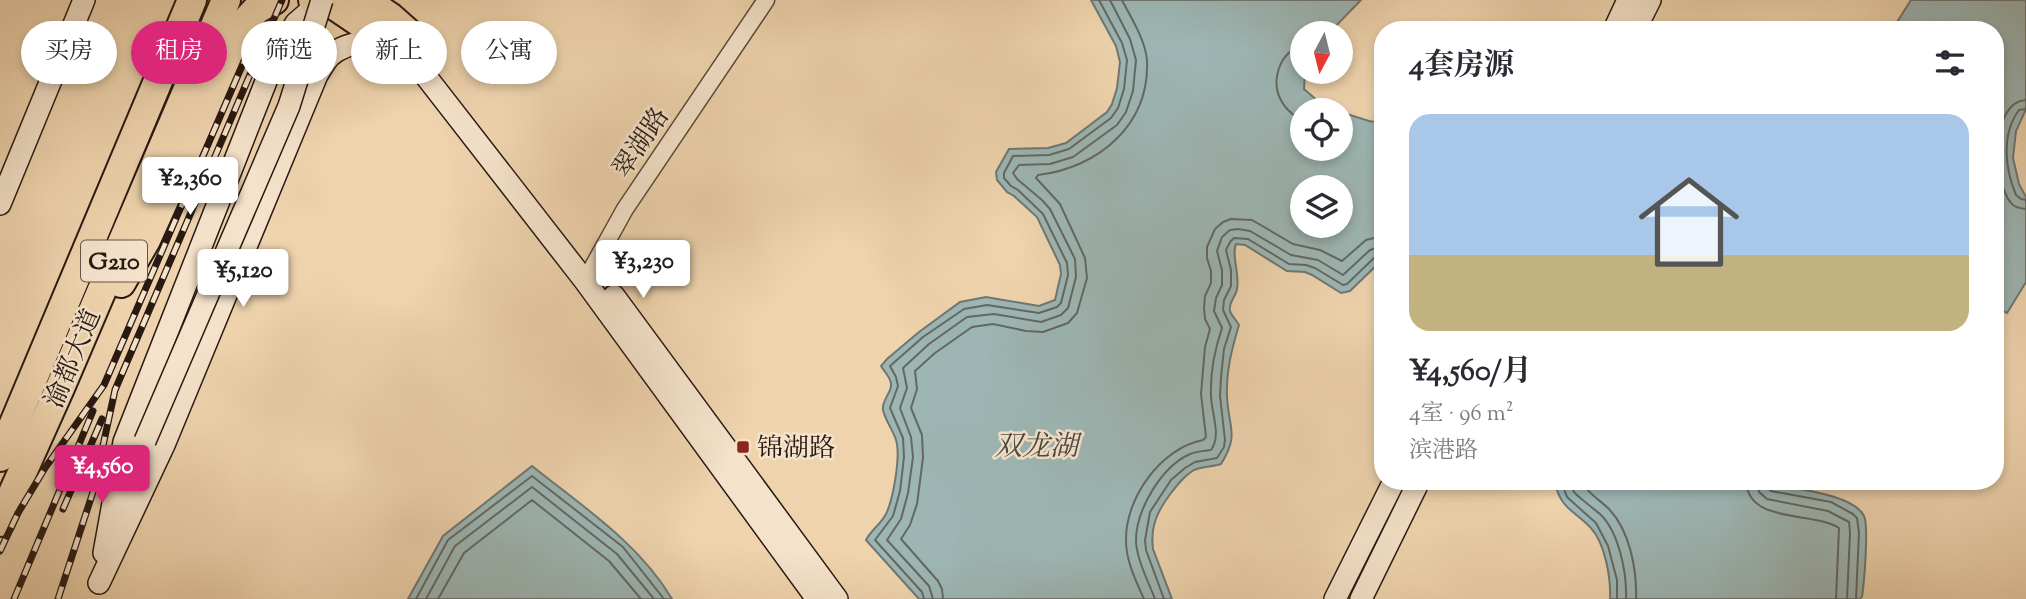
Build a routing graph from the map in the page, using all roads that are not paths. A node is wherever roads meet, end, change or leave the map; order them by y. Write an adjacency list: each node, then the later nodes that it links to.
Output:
1 (85, 0): 18 (street)
2 (192, 0): 21 (highway, 渝都大道)
3 (226, 0): 20 (highway, 渝都大道 / G210)
4 (274, 0): 20 (highway)
5 (365, 0): 12 (highway)
6 (390, 0): 13 (street)
7 (766, 0): 19 (street, 翠湖路)
8 (1628, 0): 14 (street)
9 (1650, 0): 15 (street)
10 (323, 2): 11 (highway); 25 (street, bridge); 25 (street)
11 (362, 21)
12 (392, 21)
13 (397, 21)
14 (1618, 21)
15 (1640, 21)
16 (351, 46): 25 (street)
17 (437, 84): 19 (street)
18 (0, 204)
19 (589, 274): 26 (street); 27 (street)
20 (60, 388): 24 (highway, 渝都大道 / G210)
21 (0, 457)
22 (1390, 490): 28 (street)
23 (1415, 490): 29 (street)
24 (0, 522)
25 (95, 591)
26 (817, 599)
27 (837, 599)
28 (1335, 599)
29 (1361, 599)

